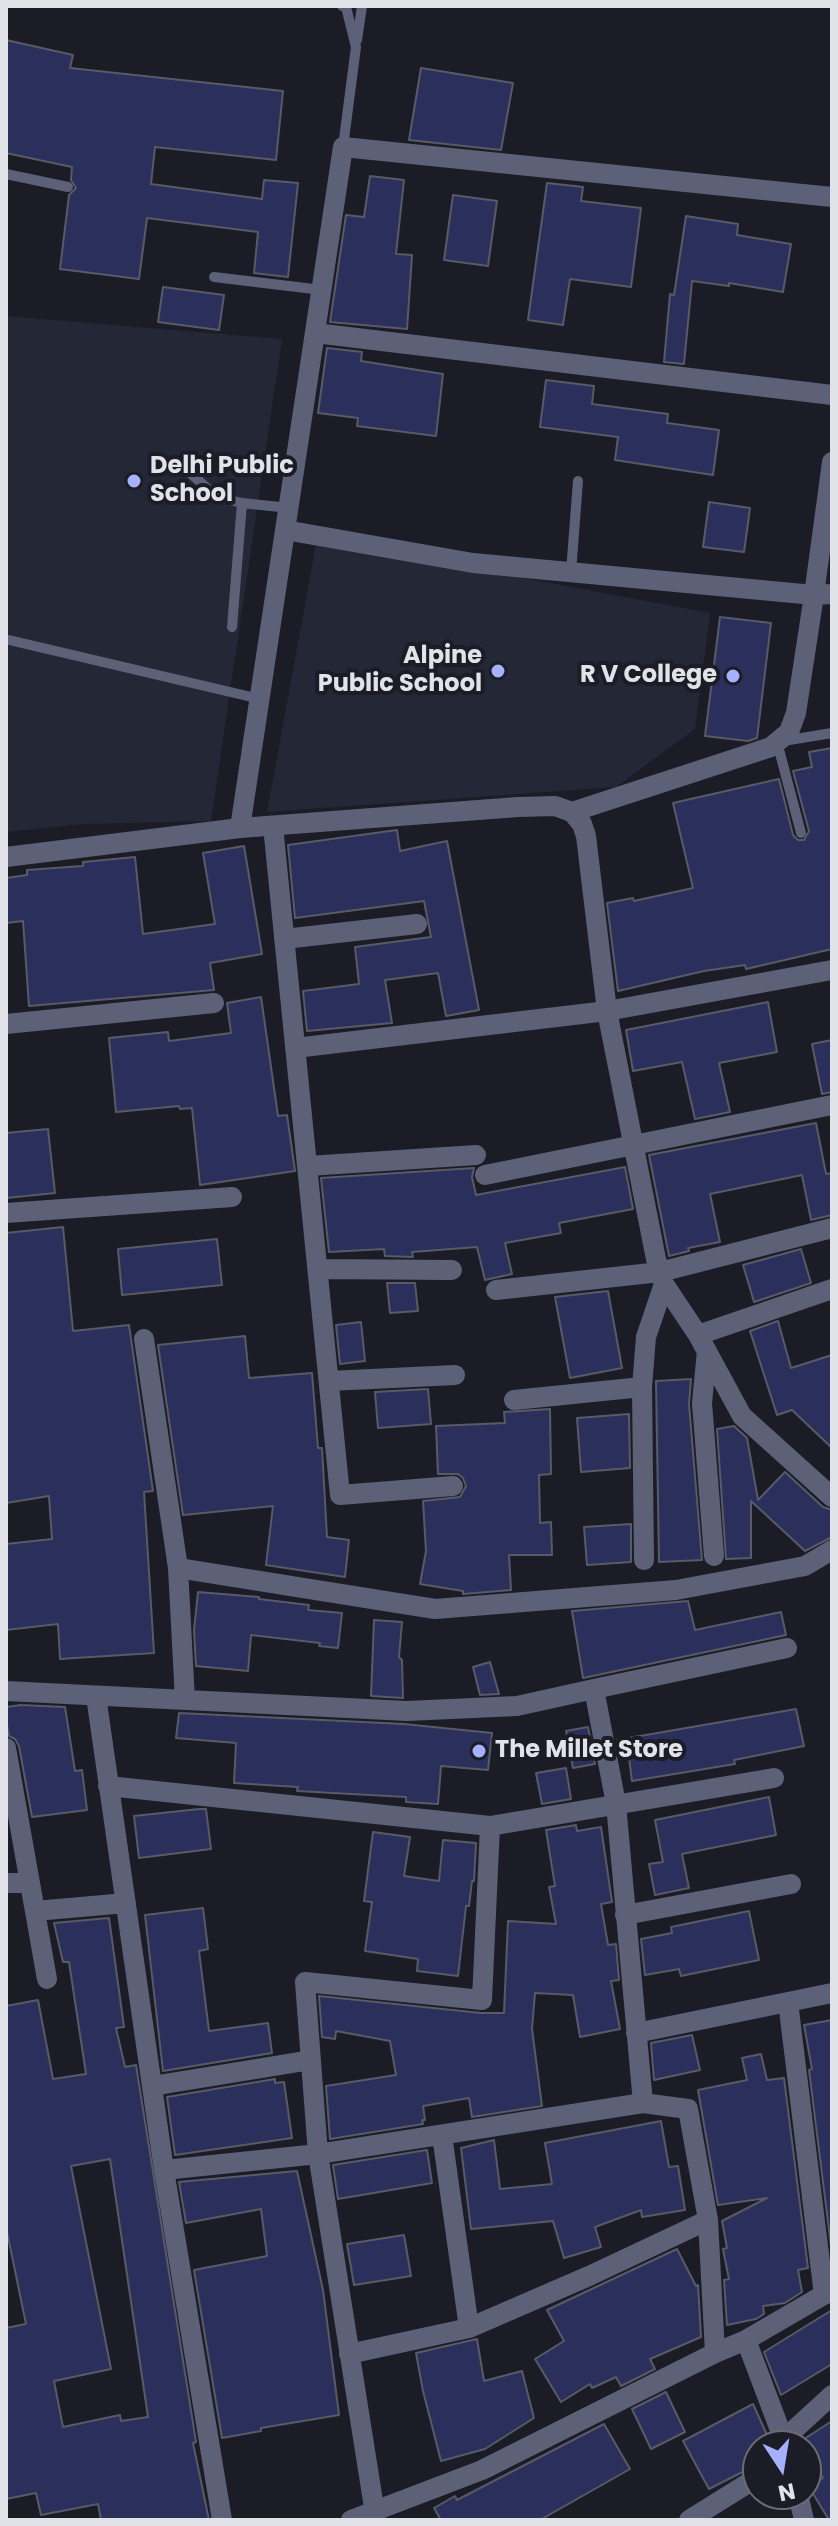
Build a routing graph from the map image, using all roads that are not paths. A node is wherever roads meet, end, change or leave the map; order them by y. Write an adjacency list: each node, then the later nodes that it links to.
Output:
1 (342, 6): 3 (lane)
2 (362, 6): 3 (lane)
3 (355, 58): 4 (lane)
4 (343, 147): 7 (street); 9 (street)
5 (6, 174): 6 (lane)
6 (68, 187)
7 (832, 197)
8 (214, 277): 9 (lane)
9 (322, 290): 10 (street)
10 (315, 333): 11 (street); 16 (street)
11 (832, 395)
12 (832, 462): 19 (street)
13 (179, 463): 15 (lane)
14 (578, 481): 18 (lane)
15 (242, 503): 16 (lane); 20 (lane)
16 (289, 508): 17 (street)
17 (285, 530): 18 (street); 22 (street)
18 (571, 572): 19 (street)
19 (823, 595): 24 (street)
20 (232, 627)
21 (9, 640): 22 (lane)
22 (260, 699): 27 (street)
23 (832, 733): 24 (lane)
24 (777, 742): 25 (street); 28 (lane)
25 (572, 812): 26 (street); 34 (street)
26 (273, 826): 27 (street); 31 (street)
27 (240, 828): 29 (street)
28 (801, 833)
29 (6, 857)
30 (417, 924): 31 (street)
31 (284, 939): 36 (street)
32 (832, 970): 34 (street)
33 (214, 1003): 35 (street)
34 (607, 1011): 36 (street); 38 (street)
35 (6, 1024)
36 (295, 1048): 40 (street)
37 (832, 1105): 38 (street)
38 (634, 1145): 41 (street); 47 (street)
39 (476, 1155): 40 (street)
40 (308, 1166): 45 (street)
41 (485, 1175)
42 (232, 1197): 43 (street)
43 (6, 1213)
44 (832, 1228): 47 (street)
45 (318, 1269): 46 (street); 53 (street)
46 (452, 1270)
47 (662, 1278): 49 (street); 51 (street); 54 (street)
48 (832, 1289): 51 (street)
49 (496, 1290)
50 (144, 1339): 61 (street)
51 (702, 1343): 57 (street); 59 (street)
52 (455, 1375): 53 (street)
53 (329, 1381): 56 (street)
54 (642, 1387): 55 (street); 60 (street)
55 (514, 1400)
56 (453, 1486)
57 (832, 1497)
58 (832, 1550): 61 (street)
59 (714, 1556)
60 (644, 1560)
61 (178, 1568): 66 (street)
62 (787, 1648): 63 (street)
63 (594, 1689): 66 (street); 70 (street)
64 (6, 1691): 65 (street)
65 (96, 1696): 66 (street); 69 (street)
66 (185, 1700)
67 (6, 1748): 73 (street)
68 (774, 1778): 70 (street)
69 (108, 1786): 71 (street); 75 (street)
70 (616, 1804): 71 (street); 77 (street)
71 (490, 1826): 82 (street)
72 (6, 1883): 73 (street)
73 (30, 1883): 76 (street)
74 (791, 1884): 77 (street)
75 (126, 1903): 76 (street); 83 (street)
76 (35, 1911): 78 (street)
77 (625, 1915): 81 (street)
78 (47, 1979)
79 (832, 1993): 80 (street)
80 (788, 2002): 81 (street); 89 (street)
81 (636, 2033): 84 (street)
82 (311, 2060): 83 (street); 86 (street)
83 (152, 2086): 87 (street)
84 (643, 2103): 85 (street); 88 (street)
85 (442, 2135): 86 (street); 90 (street)
86 (318, 2154): 87 (street); 93 (street)
87 (164, 2170): 99 (street)
88 (708, 2220): 90 (street); 92 (street)
89 (828, 2292): 91 (street)
90 (469, 2328): 93 (street)
91 (746, 2340): 92 (street); 95 (street)
92 (715, 2353): 98 (street)
93 (349, 2354): 98 (street)
94 (832, 2395): 96 (street)
95 (780, 2430)
96 (797, 2430)
97 (742, 2487): 101 (street)
98 (375, 2516): 100 (street)
99 (222, 2520)
100 (351, 2520)
101 (689, 2520)

